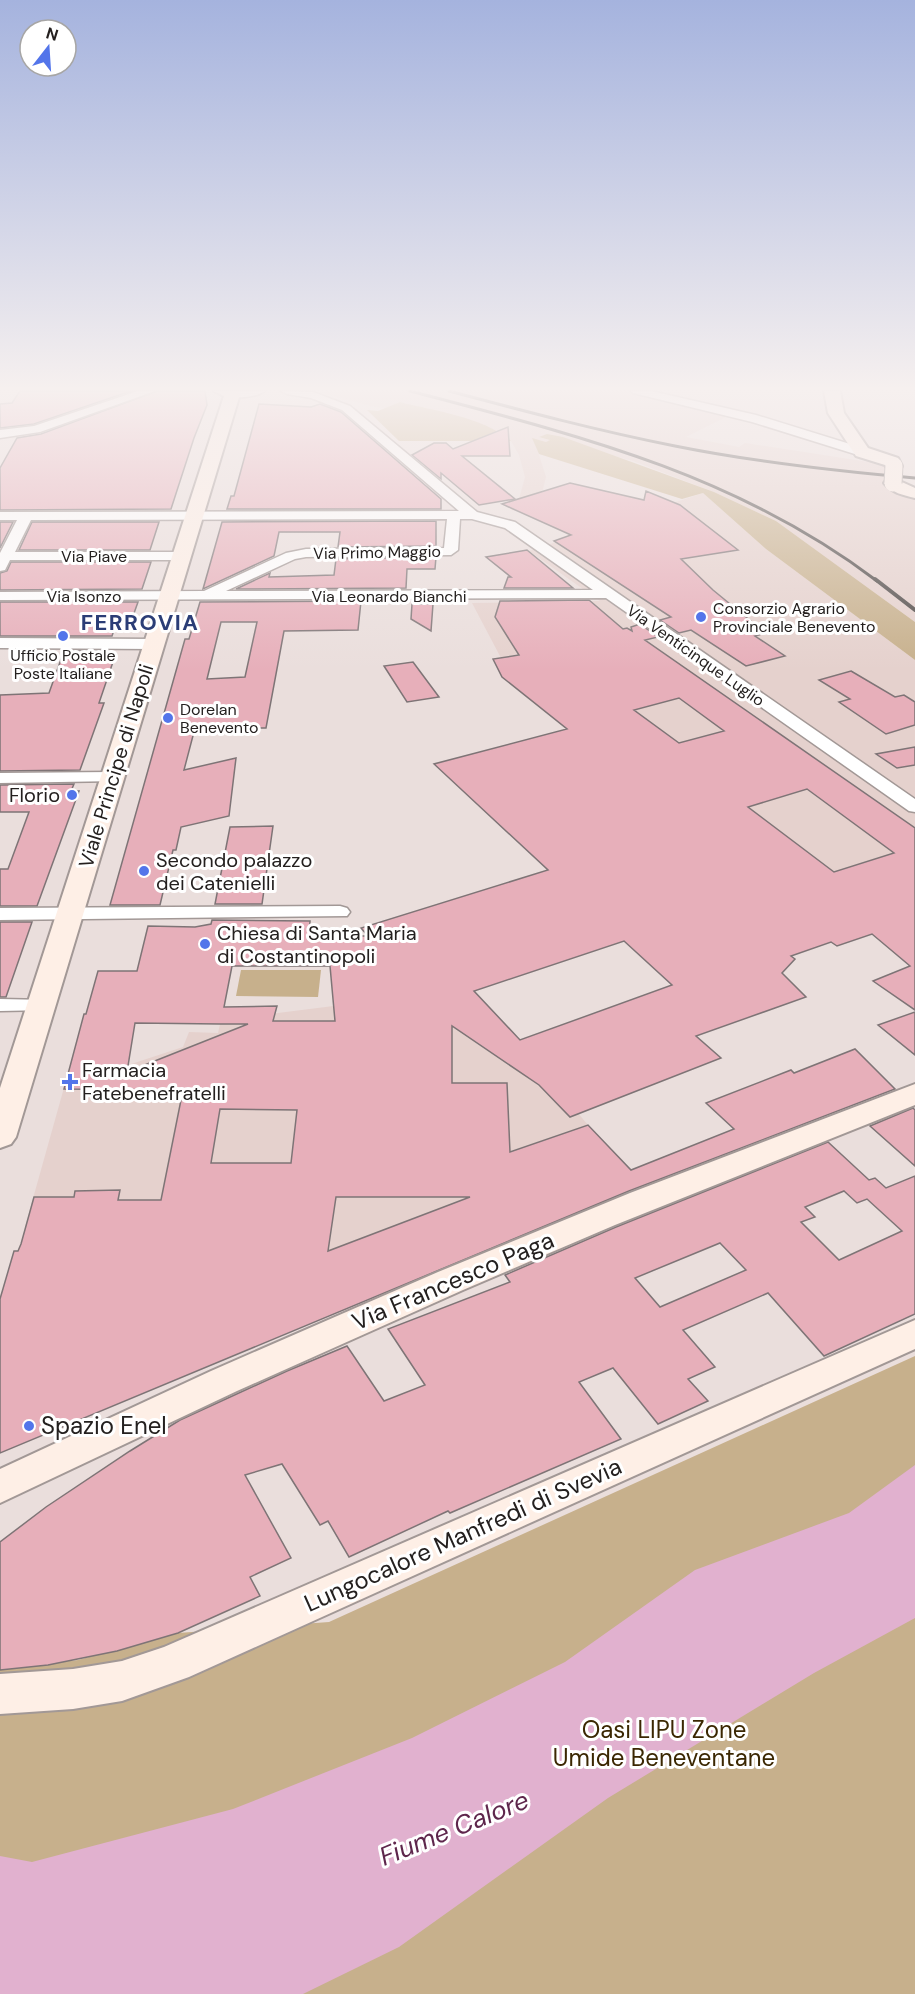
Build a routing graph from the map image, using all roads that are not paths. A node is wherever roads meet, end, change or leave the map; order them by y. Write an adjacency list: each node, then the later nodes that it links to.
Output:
1 (203, 484): 8 (street, Viale Principe di Napoli)
2 (436, 484): 5 (street)
3 (899, 484): 4 (street)
4 (915, 492)
5 (472, 515): 9 (street); 12 (street, Via Venticinque Luglio)
6 (0, 516): 7 (street)
7 (26, 516): 8 (street); 11 (street)
8 (194, 516): 9 (street); 10 (street, Viale Principe di Napoli)
9 (454, 516): 15 (street, Via Primo Maggio)
10 (181, 556): 11 (street, Via Piave); 14 (street, Viale Principe di Napoli)
11 (3, 562)
12 (609, 594): 15 (street, Via Leonardo Bianchi); 20 (street, Via Venticinque Luglio)
13 (0, 596): 14 (street, Via Isonzo)
14 (169, 596): 15 (street, Via Leonardo Bianchi); 17 (street, Viale Principe di Napoli)
15 (204, 596)
16 (0, 643): 17 (street)
17 (154, 644): 18 (street, Viale Principe di Napoli)
18 (112, 777): 19 (street); 23 (street, Viale Principe di Napoli)
19 (0, 778)
20 (915, 807)
21 (340, 912): 23 (street)
22 (0, 914): 23 (street)
23 (70, 914): 25 (street, Viale Principe di Napoli)
24 (0, 1005): 25 (street)
25 (41, 1005): 27 (street, Viale Principe di Napoli)
26 (915, 1094): 29 (street, Via Francesco Paga)
27 (0, 1137)
28 (915, 1334): 30 (street, Lungocalore Manfredi di Svevia)
29 (0, 1487)
30 (0, 1694)

